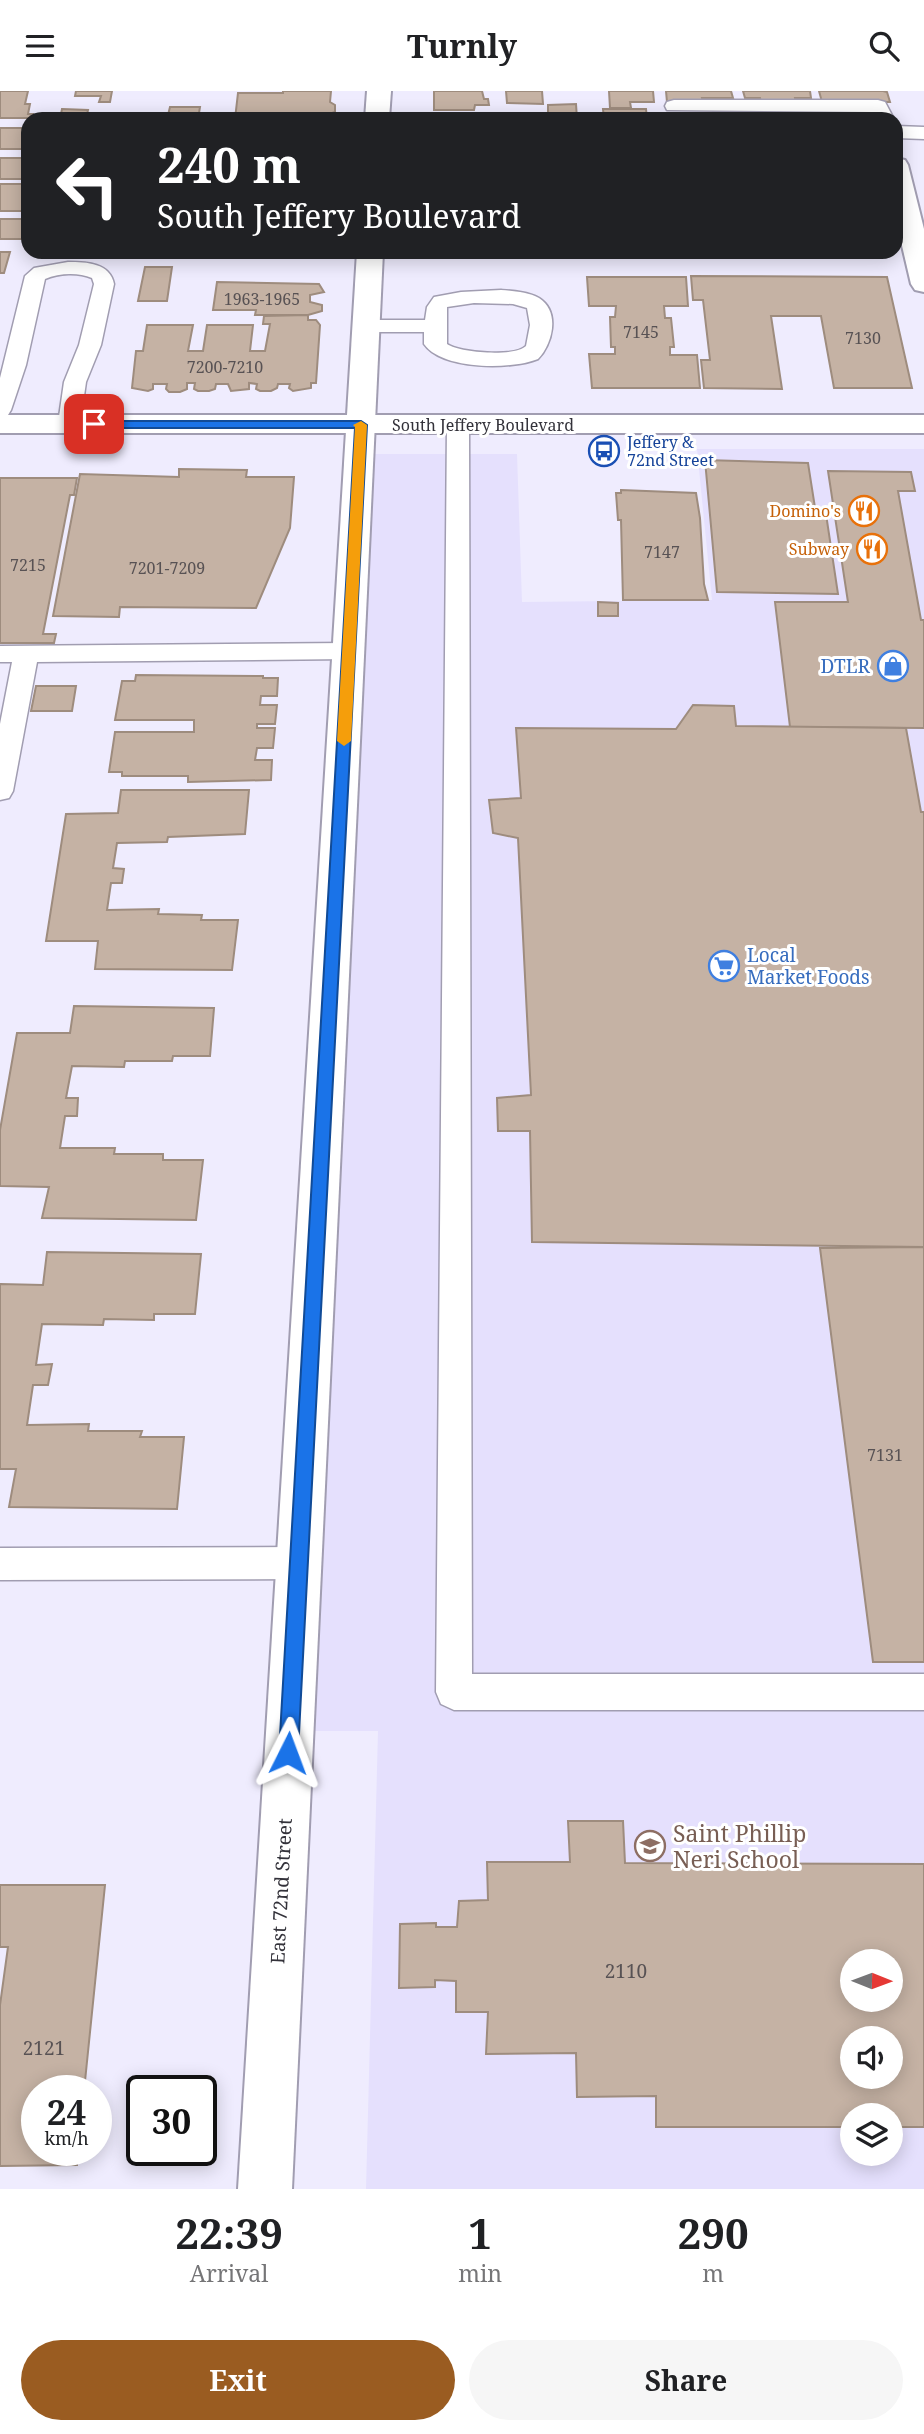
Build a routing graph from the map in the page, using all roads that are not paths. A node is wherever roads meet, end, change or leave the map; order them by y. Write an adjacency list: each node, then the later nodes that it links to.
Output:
1 (379, 91): 3 (street)
2 (674, 106): 4 (lane)
3 (378, 112)
4 (881, 112)
5 (903, 132): 6 (lane)
6 (924, 132)
7 (903, 225): 8 (street)
8 (906, 251): 10 (street)
9 (370, 259): 11 (street, East 72nd Street)
10 (924, 284)
11 (366, 325): 12 (lane); 17 (street, East 72nd Street)
12 (435, 326): 12 (lane)
13 (0, 410): 15 (lane)
14 (0, 424): 15 (street, South Jeffery Boulevard)
15 (69, 424): 17 (street, South Jeffery Boulevard)
16 (924, 424): 18 (street, South Jeffery Boulevard)
17 (361, 425): 18 (street, South Jeffery Boulevard); 19 (street, East 72nd Street)
18 (458, 425): 25 (lane)
19 (349, 651): 21 (lane); 23 (street, East 72nd Street)
20 (0, 654): 21 (lane)
21 (26, 654): 22 (lane)
22 (0, 791)
23 (299, 1563): 24 (lane); 26 (street, East 72nd Street)
24 (0, 1564)
25 (924, 1692)
26 (265, 2189)

